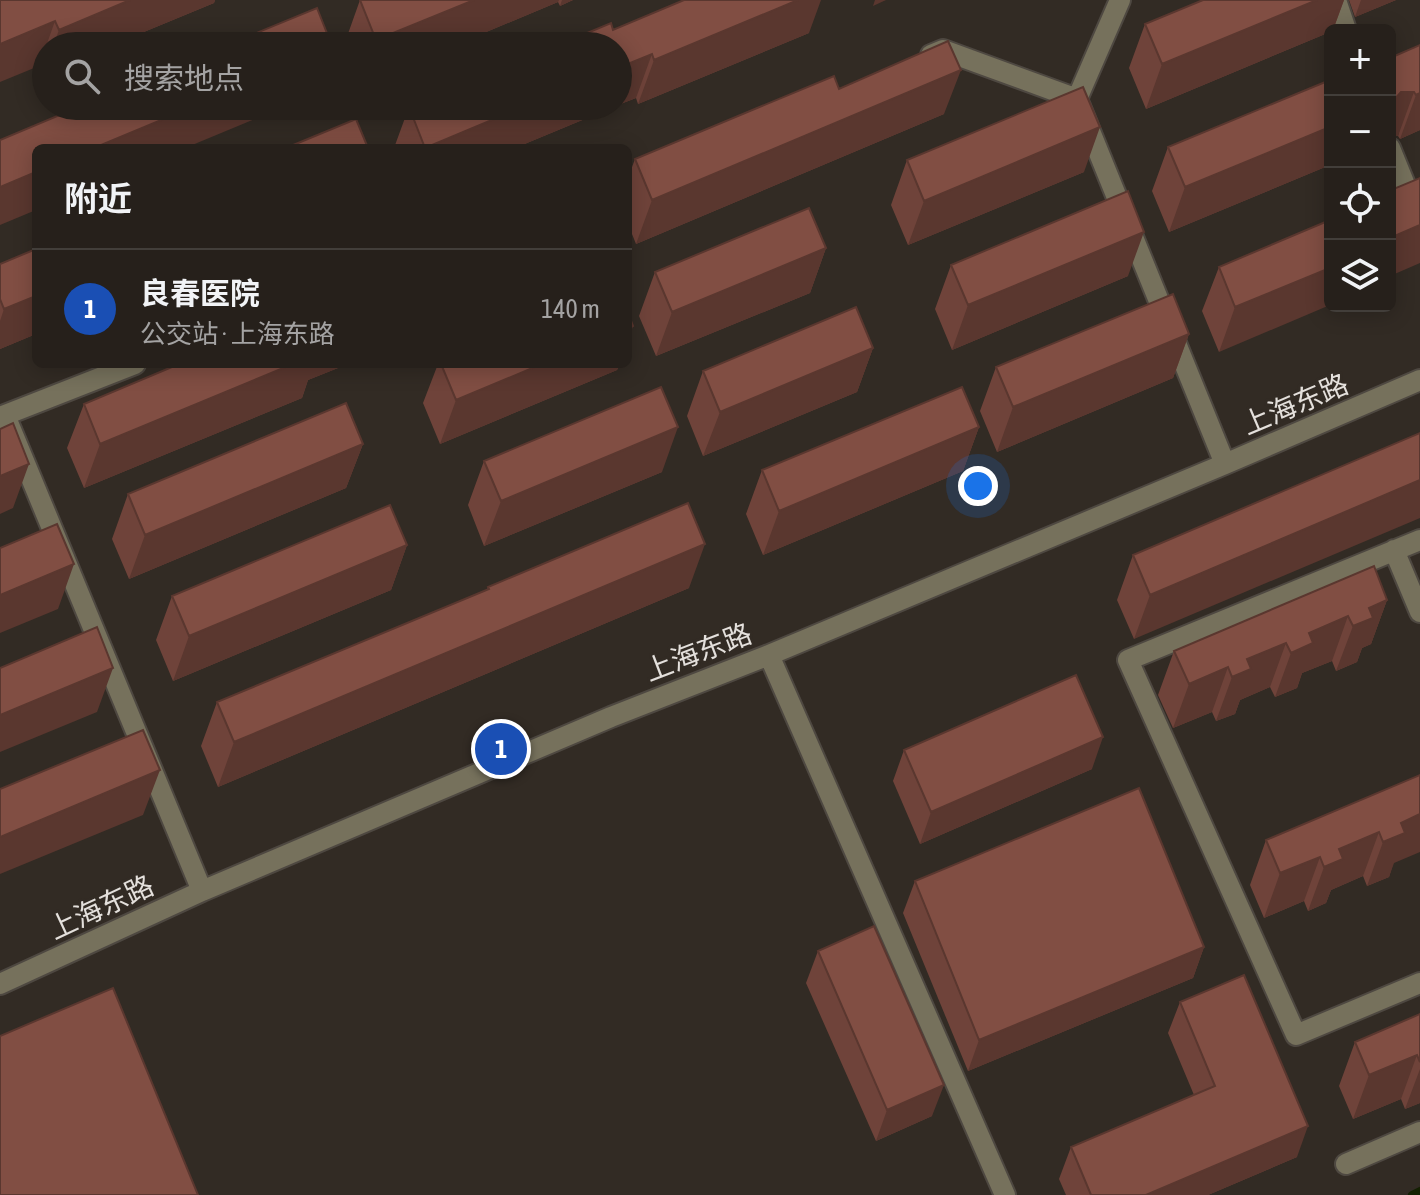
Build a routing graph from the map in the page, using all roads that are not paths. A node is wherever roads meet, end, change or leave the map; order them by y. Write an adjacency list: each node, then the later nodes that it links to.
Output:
1 (1120, 0): 5 (street)
2 (1336, 0): 3 (street)
3 (1344, 24)
4 (914, 61): 5 (street)
5 (1077, 99): 11 (street)
6 (1396, 163): 7 (street)
7 (1420, 198)
8 (124, 368): 10 (street)
9 (1420, 380): 11 (street, 上海东路)
10 (3, 413): 16 (street)
11 (1225, 464): 15 (street, 上海东路)
12 (1420, 540): 13 (street)
13 (1394, 550): 14 (street); 17 (street)
14 (1420, 612)
15 (769, 655): 16 (street, 上海东路); 21 (street)
16 (202, 891): 18 (street, 上海东路)
17 (1420, 983)
18 (0, 984)
19 (1420, 1132): 20 (street)
20 (1346, 1164)
21 (1005, 1195)

